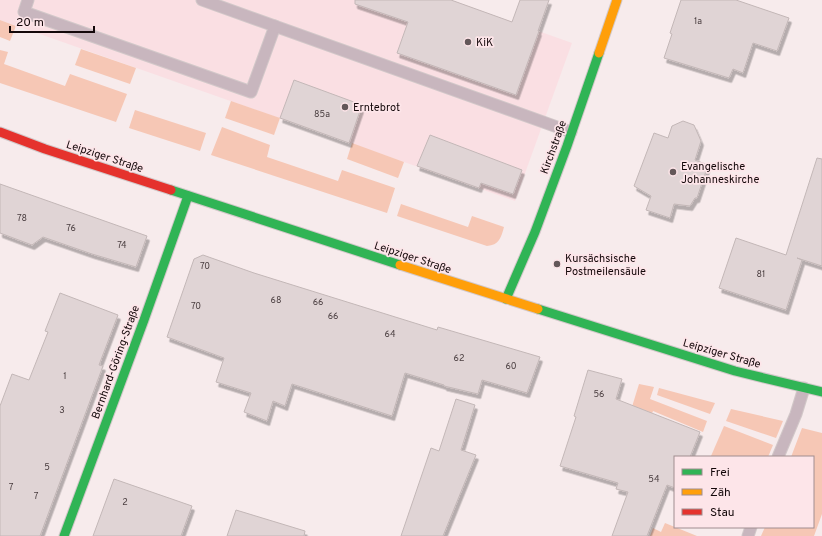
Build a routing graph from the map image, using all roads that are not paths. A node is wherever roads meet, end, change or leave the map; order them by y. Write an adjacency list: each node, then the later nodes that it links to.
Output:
1 (28, 0): 4 (lane)
2 (202, 0): 4 (lane)
3 (617, 0): 6 (main road, Kirchstraße)
4 (275, 26): 6 (lane)
5 (0, 132): 7 (main road, Leipziger Straße)
6 (571, 132): 8 (main road, Kirchstraße)
7 (188, 196): 8 (main road, Leipziger Straße); 12 (main road, Bernhard-Göring-Straße)
8 (506, 299): 9 (main road, Leipziger Straße)
9 (804, 388): 10 (main road, Leipziger Straße); 11 (lane)
10 (822, 392)
11 (778, 456)
12 (64, 536)

